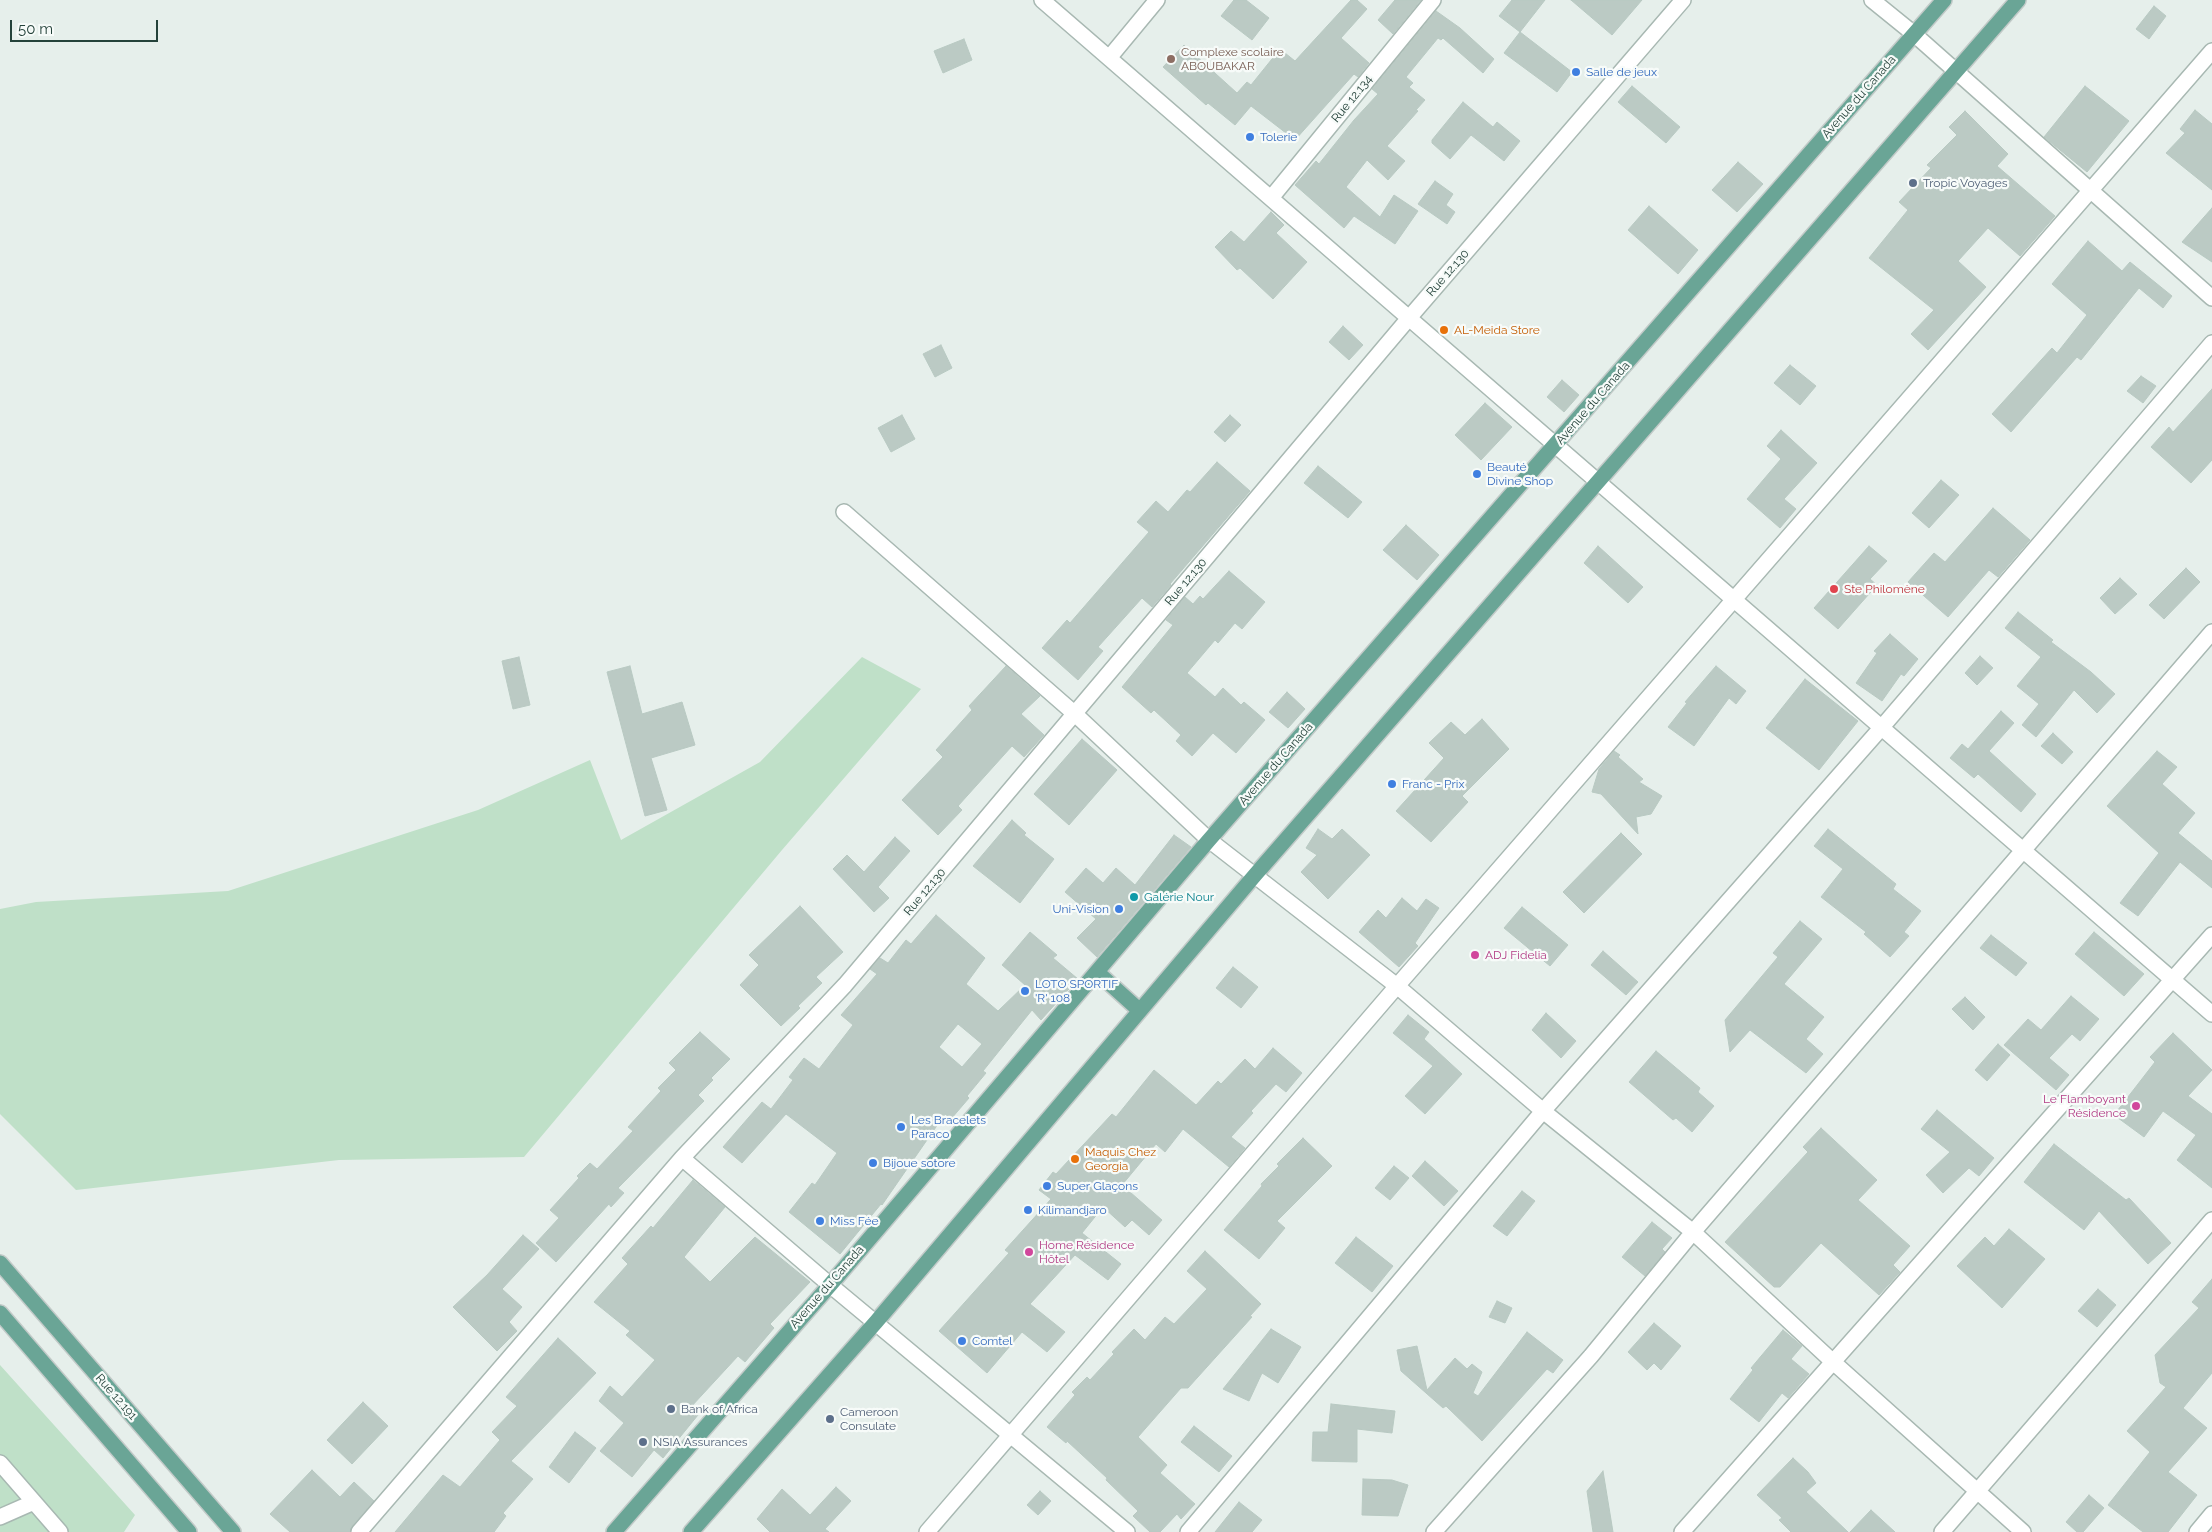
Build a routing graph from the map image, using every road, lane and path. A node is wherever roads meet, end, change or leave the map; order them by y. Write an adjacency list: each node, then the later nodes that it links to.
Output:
1 (1042, 0): 10 (street)
2 (1157, 0): 10 (street)
3 (1433, 0): 13 (street, Rue 12.134)
4 (1683, 0): 15 (street, Rue 12.130)
5 (1872, 0): 8 (street)
6 (1944, 0): 8 (main road, Avenue du Canada)
7 (2018, 0): 11 (main road)
8 (1914, 34): 11 (street); 17 (main road, Avenue du Canada)
9 (2212, 50): 12 (street)
10 (1109, 58): 13 (street)
11 (1956, 72): 12 (street); 18 (main road)
12 (2090, 190): 14 (street); 20 (street)
13 (1271, 198): 15 (street)
14 (2212, 298)
15 (1409, 318): 17 (street); 22 (street, Rue 12.130)
16 (2212, 343): 23 (street)
17 (1556, 445): 18 (street); 24 (main road, Avenue du Canada)
18 (1599, 482): 20 (street); 26 (main road)
19 (844, 512): 22 (street)
20 (1735, 600): 23 (street); 30 (street)
21 (2212, 632): 25 (street)
22 (1075, 714): 24 (street); 34 (street, Rue 12.130)
23 (1882, 727): 25 (street); 33 (street)
24 (1209, 840): 26 (street); 28 (main road, Avenue du Canada)
25 (2023, 850): 29 (street); 36 (street)
26 (1255, 874): 30 (street); 31 (main road)
27 (2212, 935): 29 (street)
28 (1097, 972): 31 (main road); 38 (main road, Avenue du Canada)
29 (2173, 980): 32 (street); 41 (street)
30 (1397, 986): 33 (street); 42 (street)
31 (1138, 1010): 40 (main road)
32 (2212, 1014)
33 (1543, 1111): 36 (street); 56 (street)
34 (682, 1158): 38 (street); 51 (street, Rue 12.130)
35 (2212, 1220): 44 (street)
36 (1693, 1232): 41 (street); 57 (street)
37 (0, 1263): 50 (main road, Rue 12.191)
38 (830, 1285): 40 (street); 52 (main road, Avenue du Canada)
39 (0, 1313): 49 (main road)
40 (876, 1322): 42 (street); 53 (main road)
41 (1832, 1362): 44 (street); 58 (street)
42 (1013, 1435): 54 (street); 55 (street)
43 (0, 1463): 45 (street)
44 (1977, 1492): 59 (street); 60 (street)
45 (34, 1502): 47 (street); 48 (street)
46 (2212, 1514): 61 (street)
47 (0, 1516)
48 (60, 1532)
49 (189, 1532)
50 (233, 1532)
51 (359, 1532)
52 (614, 1532)
53 (691, 1532)
54 (927, 1532)
55 (1127, 1532)
56 (1188, 1532)
57 (1434, 1532)
58 (1682, 1532)
59 (1942, 1532)
60 (2022, 1532)
61 (2197, 1532)

